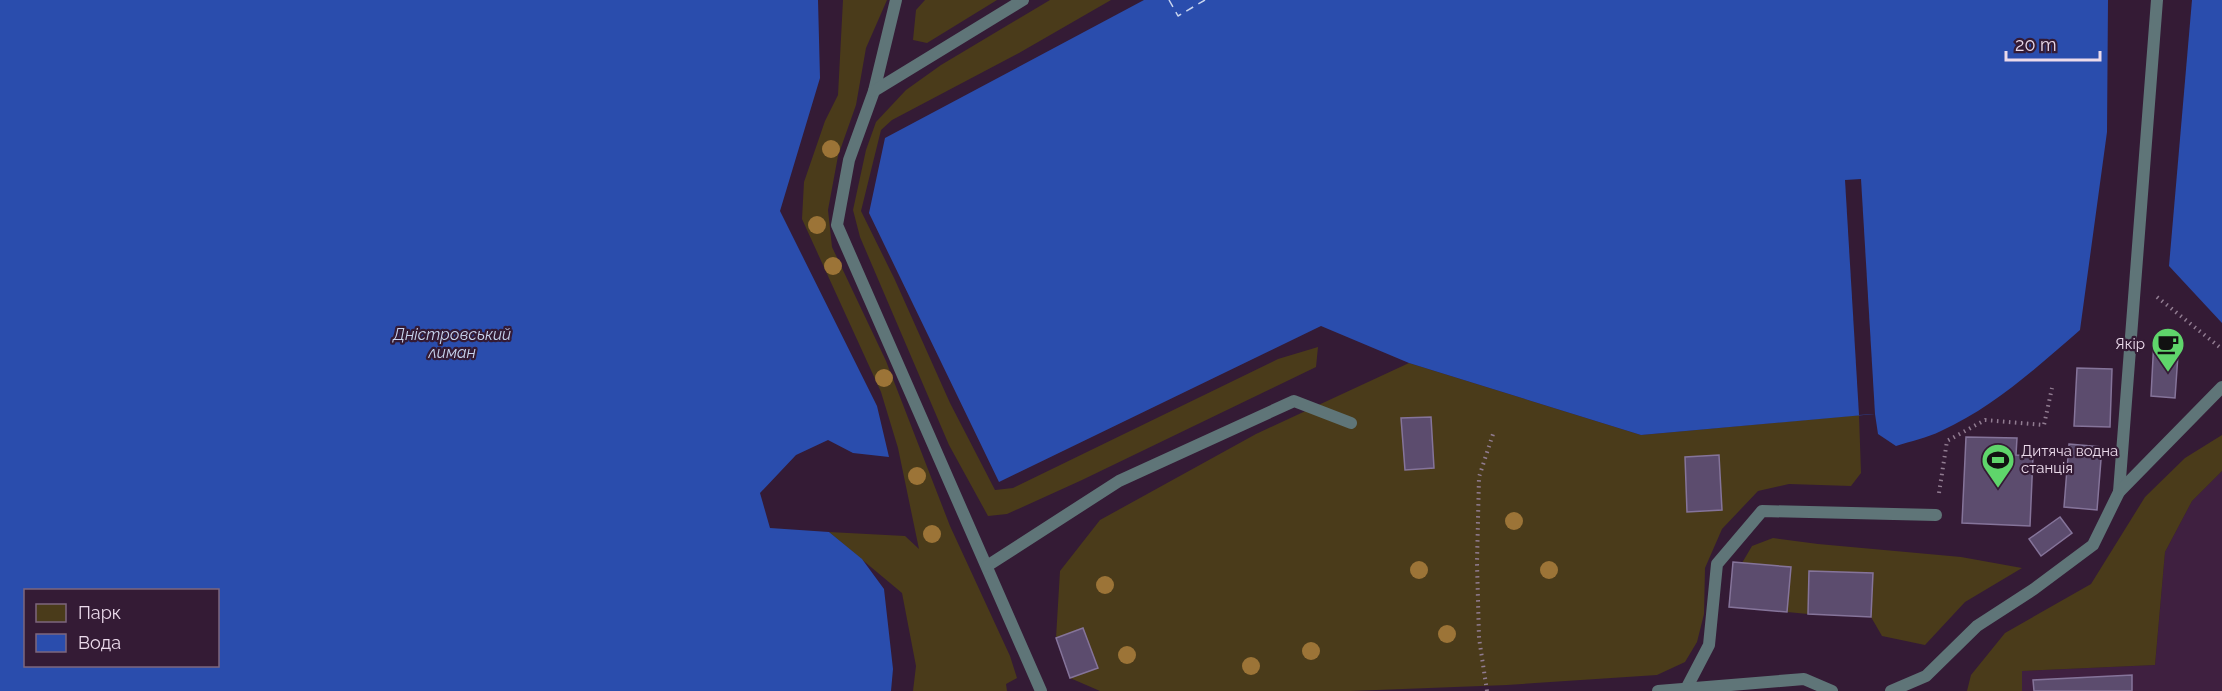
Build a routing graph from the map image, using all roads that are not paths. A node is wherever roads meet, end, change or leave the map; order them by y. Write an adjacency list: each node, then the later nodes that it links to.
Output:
1 (897, 0): 4 (lane)
2 (1023, 0): 4 (lane)
3 (2157, 0): 7 (lane)
4 (874, 91): 9 (lane)
5 (2222, 387): 7 (lane)
6 (1351, 423): 9 (lane)
7 (2119, 492): 14 (lane)
8 (1936, 515): 10 (lane)
9 (987, 566): 11 (lane)
10 (1686, 689): 12 (lane); 13 (lane)
11 (1041, 691)
12 (1658, 691)
13 (1832, 691)
14 (1891, 691)

